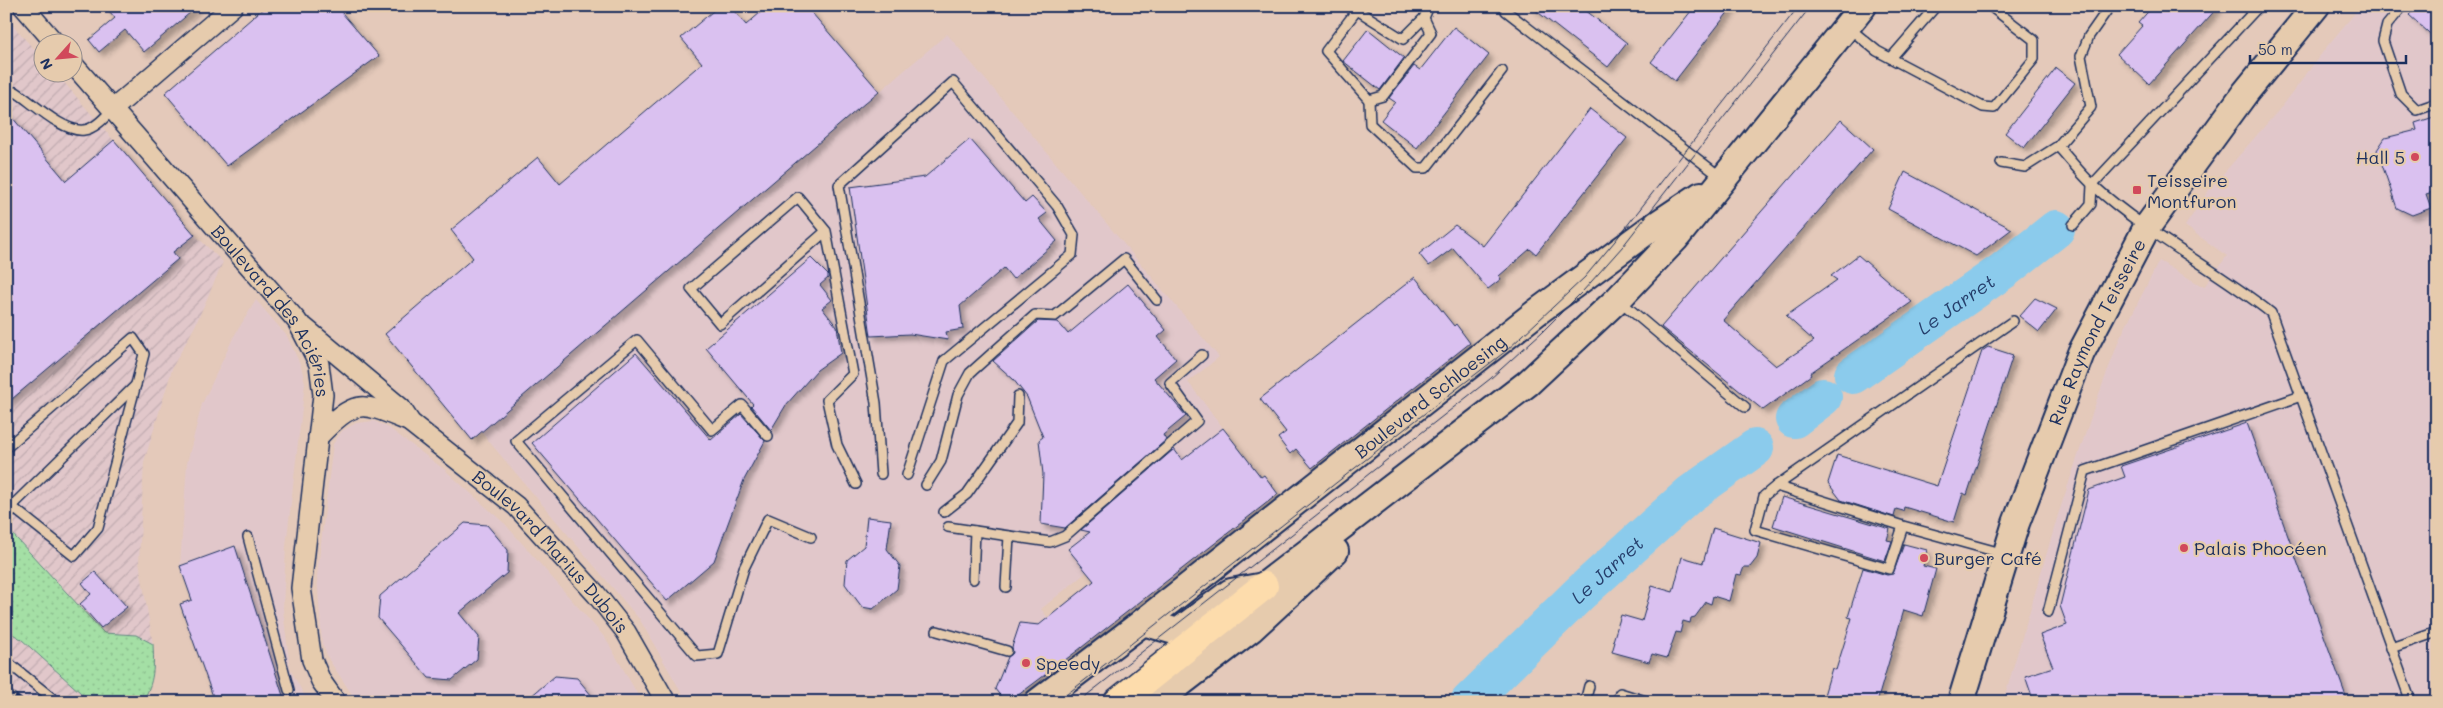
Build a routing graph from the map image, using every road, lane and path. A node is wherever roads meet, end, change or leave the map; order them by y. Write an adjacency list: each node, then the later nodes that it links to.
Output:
1 (23, 6): 13 (street)
2 (232, 6): 20 (street)
3 (1430, 6): 12 (lane)
4 (1506, 6): 23 (lane)
5 (1936, 6): 14 (lane)
6 (1990, 6): 14 (lane)
7 (2110, 6): 21 (lane)
8 (2259, 6): 24 (lane)
9 (2316, 6): 26 (main road, Rue Raymond Teisseire)
10 (2403, 6): 19 (lane)
11 (1855, 16): 14 (lane); 23 (main road, Boulevard Schloesing)
12 (1424, 18): 18 (lane); 18 (lane)
13 (45, 32)
14 (1891, 58)
15 (1502, 71): 18 (lane)
16 (82, 74): 20 (street, Boulevard des Aciéries)
17 (6, 93): 20 (lane)
18 (1369, 100)
19 (2437, 103)
20 (113, 109): 30 (street, Boulevard des Aciéries)
21 (2058, 146): 22 (lane); 24 (lane)
22 (2001, 163)
23 (1725, 180): 28 (main road, Boulevard Schloesing); 60 (main road, Boulevard Schloesing)
24 (2092, 185): 25 (lane); 26 (lane)
25 (2073, 225)
26 (2147, 227): 35 (lane); 55 (main road, Rue Raymond Teisseire)
27 (826, 231): 27 (lane); 44 (lane)
28 (1618, 299): 36 (lane); 37 (main road, Boulevard Schloesing)
29 (1157, 300): 45 (lane)
30 (297, 321): 38 (street, Boulevard Marius Dubois); 40 (street, Boulevard des Aciéries)
31 (2013, 321): 46 (lane)
32 (1202, 355): 52 (lane)
33 (137, 384): 41 (lane); 47 (lane); 47 (lane)
34 (1018, 396): 48 (lane)
35 (2301, 396): 59 (lane); 63 (lane)
36 (1745, 407)
37 (1493, 409): 57 (main road, Boulevard Schloesing); 73 (main road, Boulevard Schloesing)
38 (411, 423): 40 (street, Boulevard Marius Dubois); 70 (street, Boulevard Marius Dubois)
39 (768, 436): 54 (lane)
40 (318, 437): 69 (street, Boulevard des Aciéries)
41 (6, 448)
42 (881, 474): 43 (lane)
43 (907, 475)
44 (856, 484)
45 (926, 485)
46 (1776, 486): 49 (lane); 49 (lane)
47 (9, 504)
48 (944, 512)
49 (1903, 526): 55 (lane)
50 (948, 527): 51 (lane)
51 (975, 531): 52 (lane); 56 (lane)
52 (1009, 536): 58 (lane)
53 (248, 537): 67 (lane)
54 (811, 537)
55 (2006, 554): 77 (main road, Rue Raymond Teisseire)
56 (973, 579)
57 (1264, 586): 60 (main road, Boulevard Schloesing); 72 (highway)
58 (1006, 587)
59 (2048, 612)
60 (1143, 622): 71 (main road, Boulevard Schloesing)
61 (937, 631): 64 (lane)
62 (2437, 632): 63 (lane)
63 (2391, 648): 78 (lane)
64 (1006, 651)
65 (6, 662): 68 (lane)
66 (1589, 686): 74 (lane)
67 (289, 690)
68 (57, 702)
69 (336, 702)
70 (666, 702)
71 (1038, 702)
72 (1118, 702)
73 (1156, 702)
74 (1585, 702)
75 (1617, 702): 76 (lane)
76 (1649, 702)
77 (1961, 702)
78 (2411, 702)

